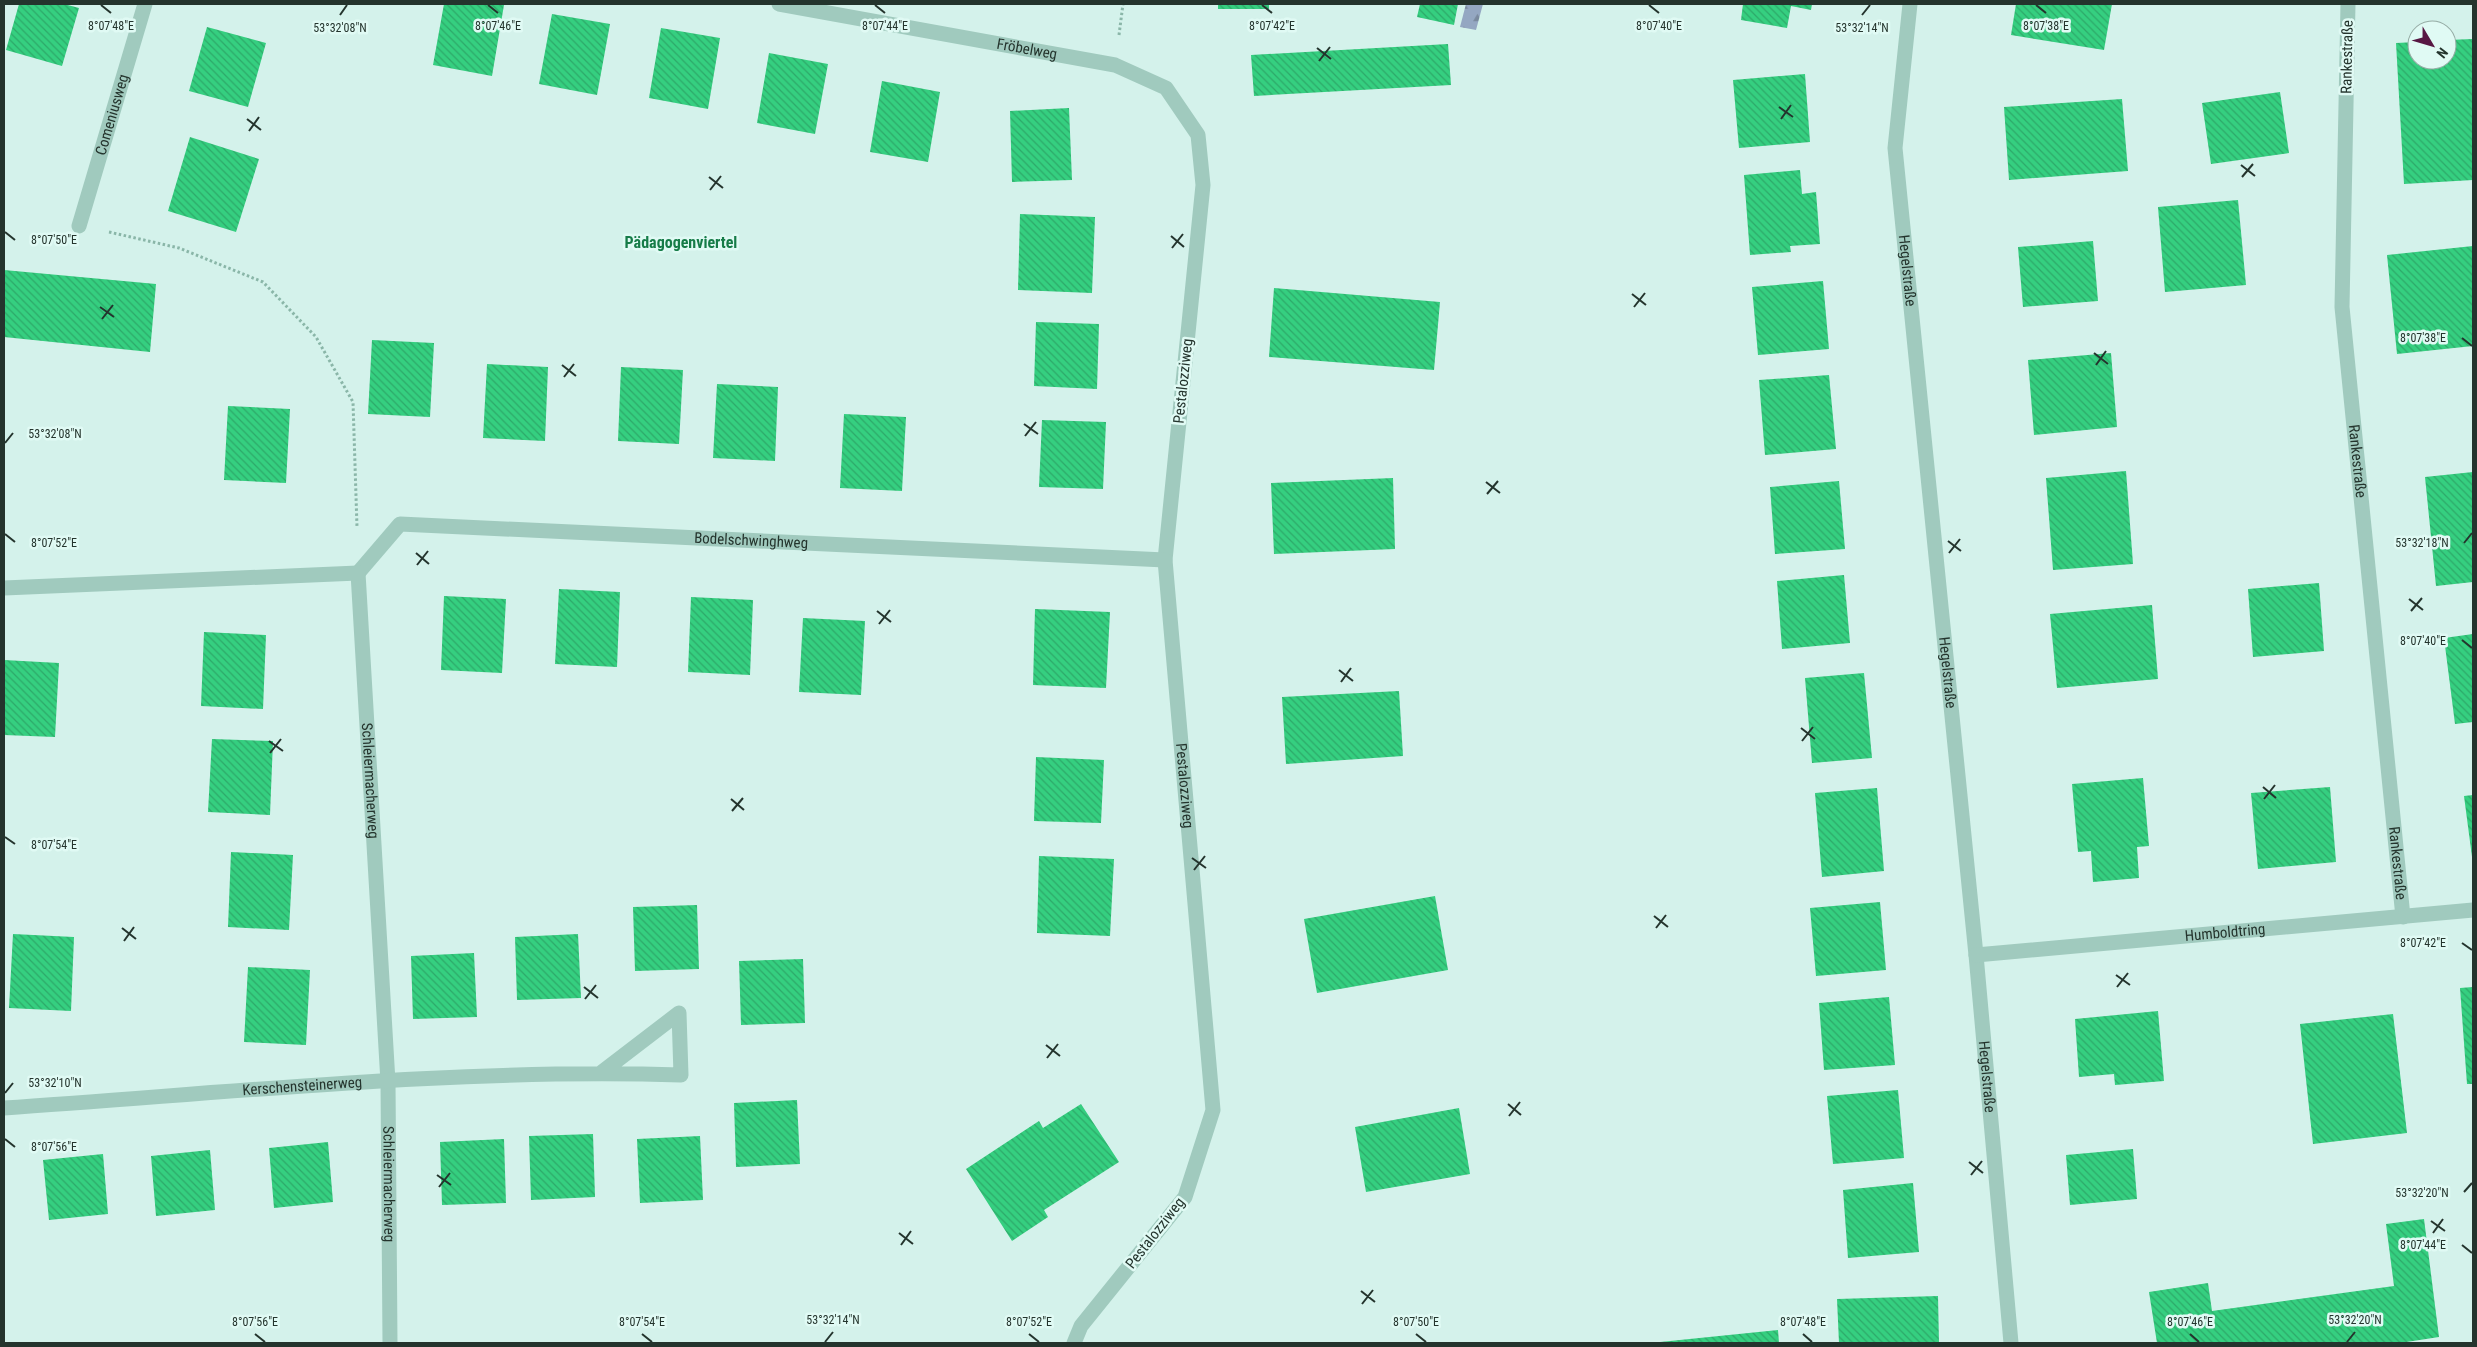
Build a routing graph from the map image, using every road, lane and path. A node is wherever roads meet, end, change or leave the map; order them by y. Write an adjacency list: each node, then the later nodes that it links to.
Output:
1 (145, 4): 6 (street, Comeniusweg)
2 (779, 4): 5 (street, Fröbelweg)
3 (1910, 4): 12 (street, Hegelstraße)
4 (2348, 4): 11 (street, Rankestraße)
5 (1203, 185): 7 (street, Pestalozziweg)
6 (79, 226): 8 (path)
7 (1165, 560): 8 (street, Bodelschwinghweg); 17 (street, Pestalozziweg)
8 (358, 572): 9 (street); 14 (street, Schleiermacherweg)
9 (4, 588)
10 (2473, 910): 11 (street, Humboldtring)
11 (2403, 916): 12 (street, Humboldtring)
12 (1976, 954): 18 (street, Hegelstraße)
13 (602, 1072): 13 (street, Kerschensteinerweg); 14 (street, Kerschensteinerweg)
14 (388, 1082): 15 (street, Kerschensteinerweg); 16 (street, Schleiermacherweg)
15 (4, 1108)
16 (390, 1343)
17 (1074, 1343)
18 (2011, 1343)

